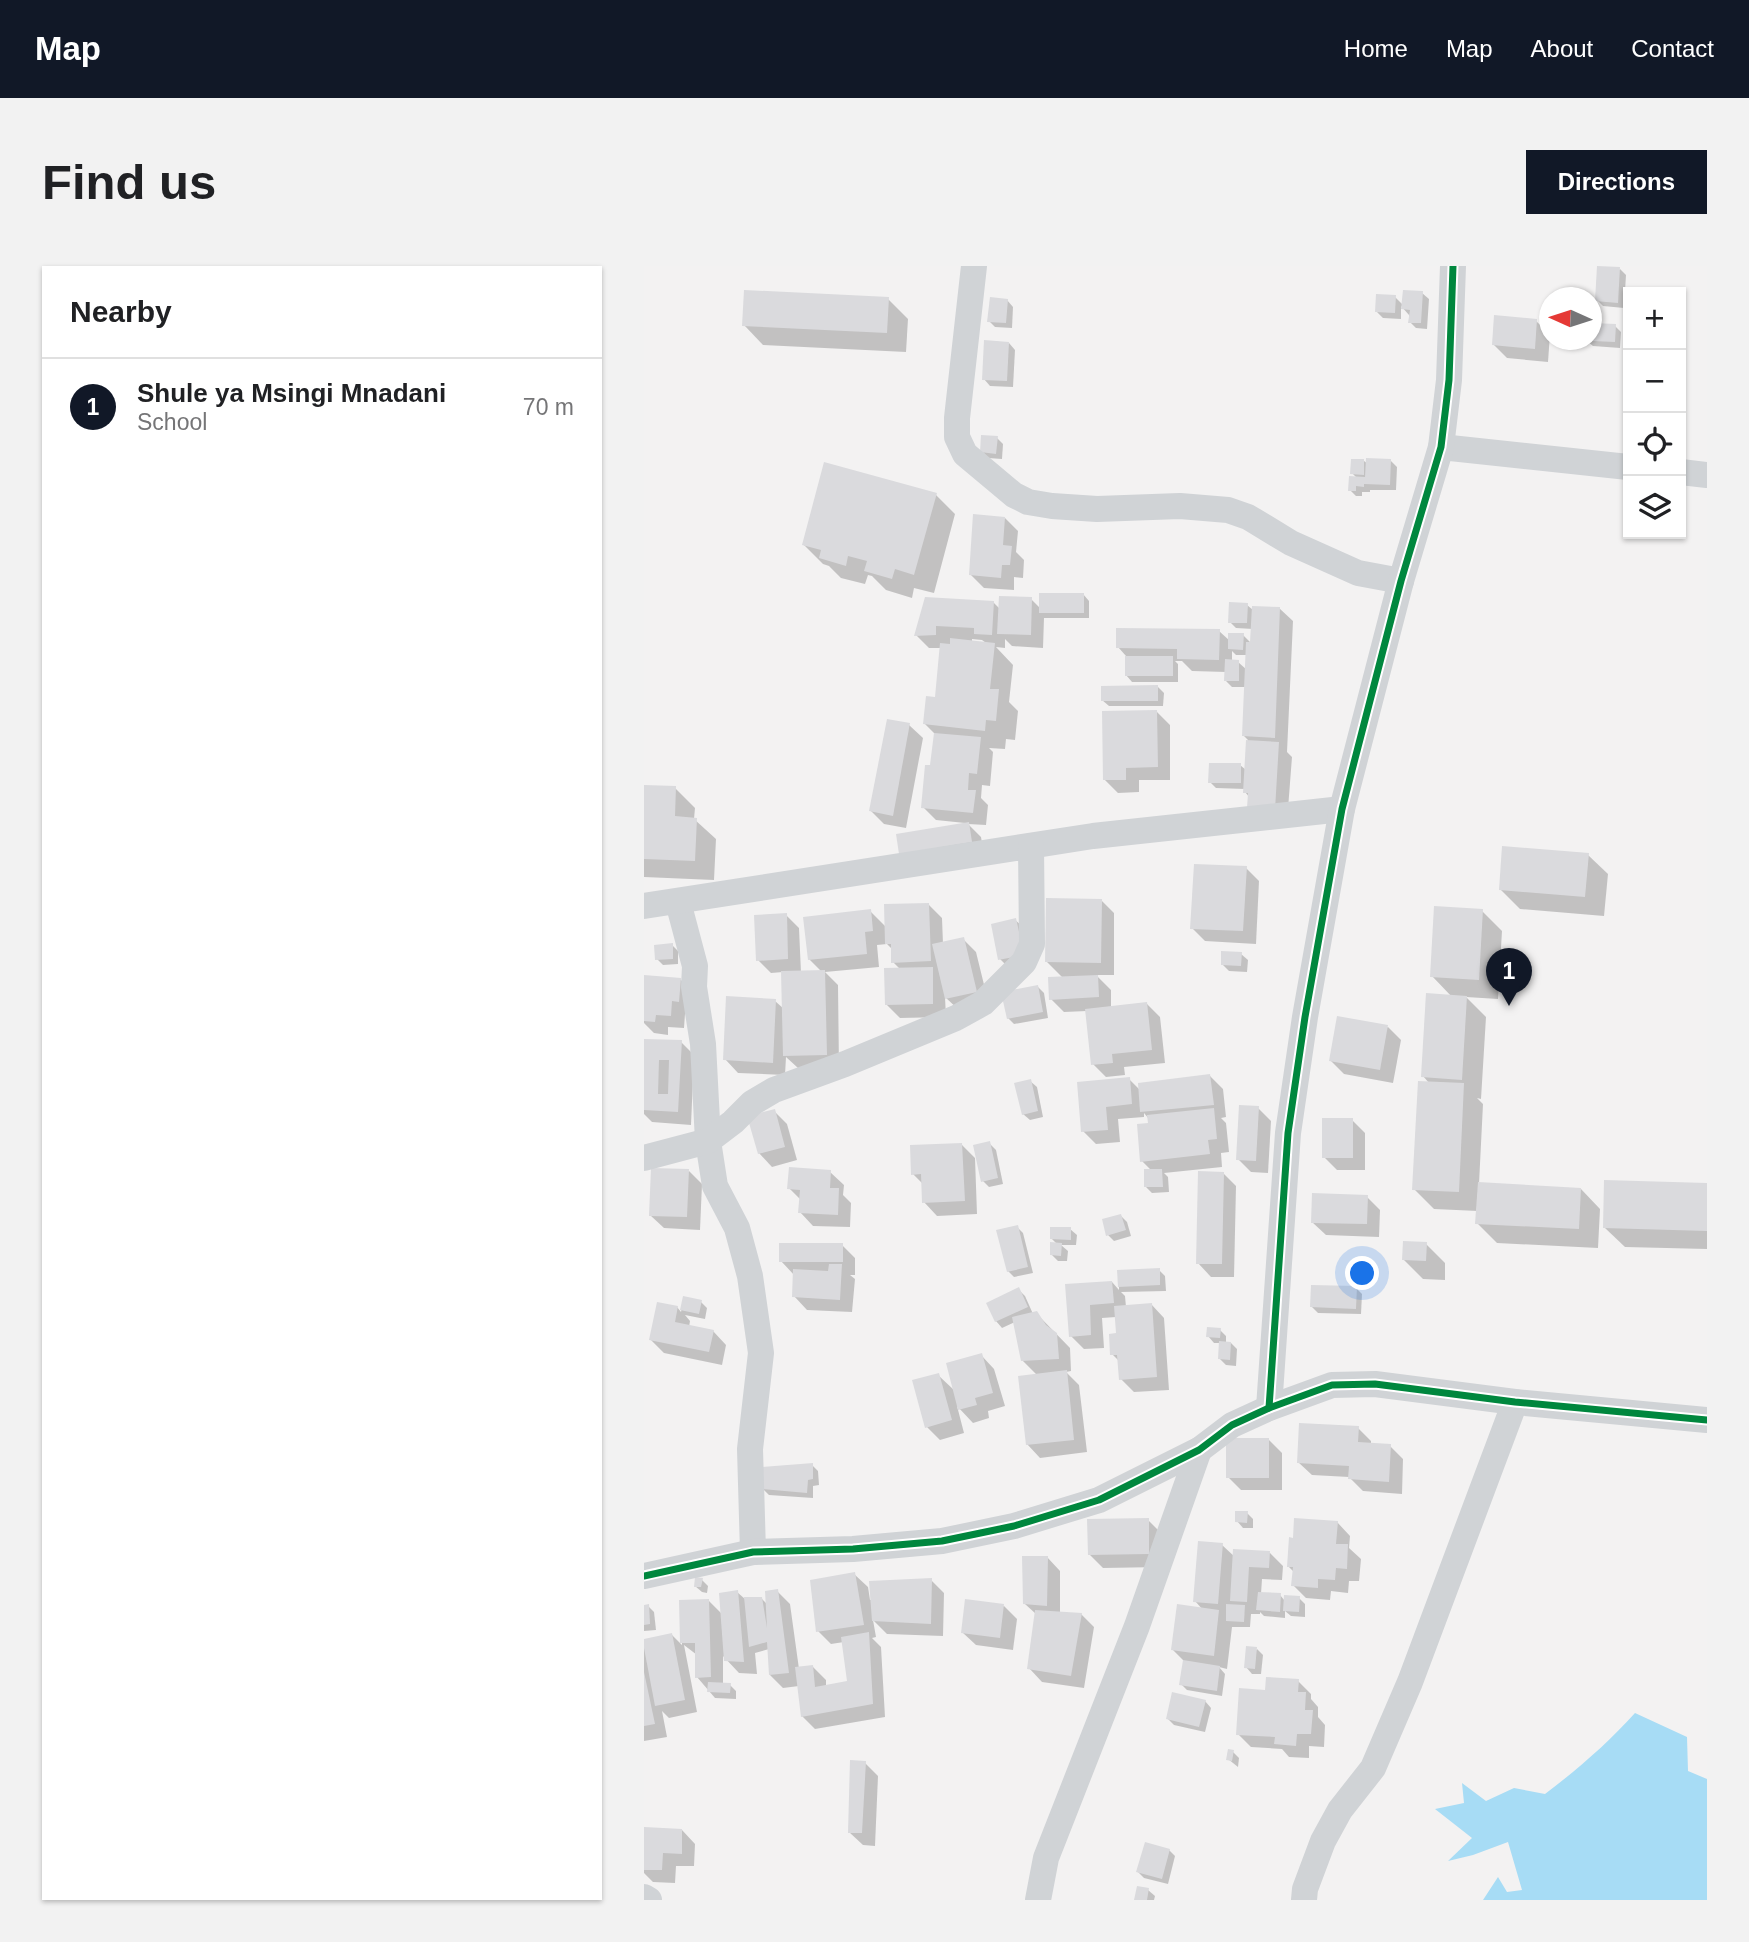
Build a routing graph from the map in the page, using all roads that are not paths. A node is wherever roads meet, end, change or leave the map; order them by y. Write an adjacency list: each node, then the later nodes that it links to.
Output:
1 (974, 266): 7 (street)
2 (1453, 266): 3 (street)
3 (1441, 447): 4 (street); 7 (street)
4 (1623, 466)
5 (1686, 473): 6 (street)
6 (1707, 475)
7 (1401, 581): 8 (street)
8 (1342, 809): 9 (street); 15 (street)
9 (1031, 846): 10 (street); 12 (street)
10 (678, 902): 11 (street); 12 (street)
11 (644, 906)
12 (708, 1142): 13 (street); 18 (street)
13 (644, 1158)
14 (1515, 1402): 15 (street); 16 (street); 23 (street)
15 (1269, 1408): 17 (street)
16 (1707, 1420)
17 (1199, 1450): 18 (street); 22 (street)
18 (753, 1552): 19 (street)
19 (644, 1576)
20 (644, 1897): 21 (street)
21 (649, 1900)
22 (1038, 1900)
23 (1304, 1900)

